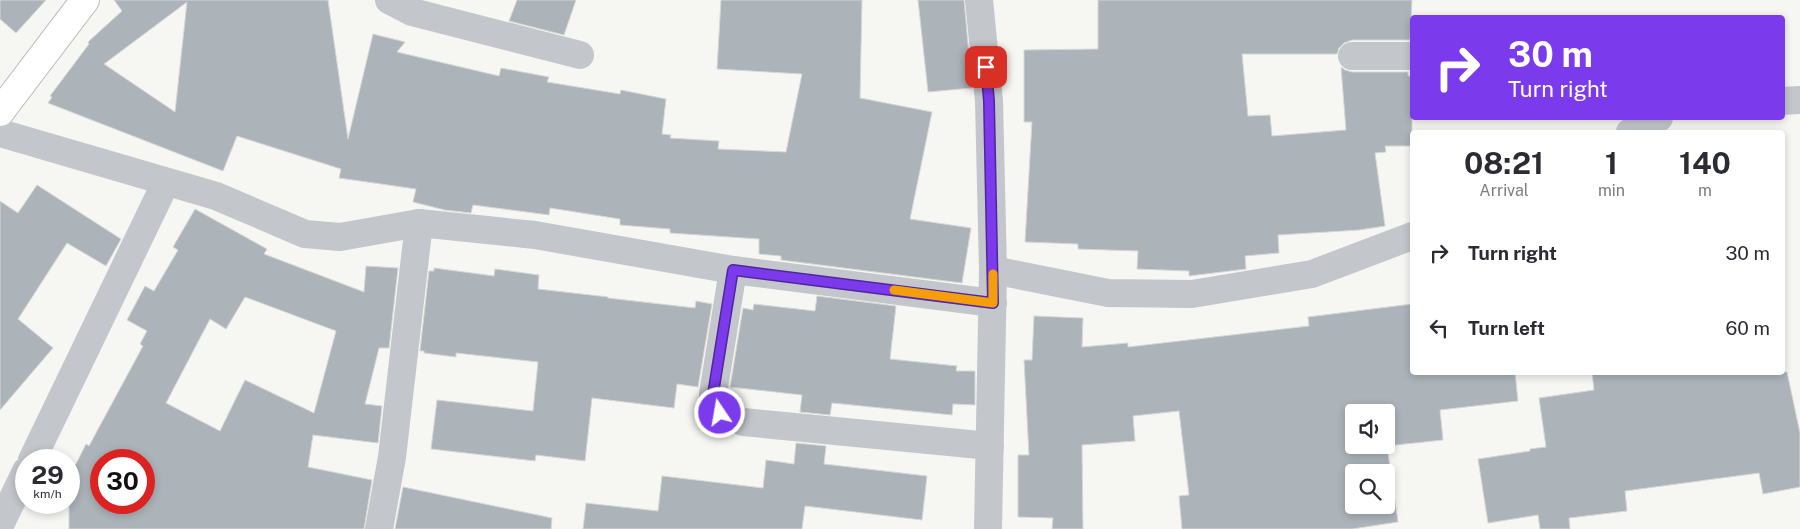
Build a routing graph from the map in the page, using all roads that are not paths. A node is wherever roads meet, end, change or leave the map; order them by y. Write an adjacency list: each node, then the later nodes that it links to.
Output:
1 (85, 0): 9 (main road)
2 (389, 0): 4 (street)
3 (979, 0): 17 (street)
4 (580, 55)
5 (1352, 56): 6 (street)
6 (1410, 56)
7 (1800, 100): 8 (street)
8 (1785, 101)
9 (0, 112)
10 (1655, 120): 11 (street)
11 (1634, 130)
12 (0, 133): 13 (street)
13 (166, 182): 14 (street); 20 (street)
14 (419, 222): 16 (street); 23 (street)
15 (1410, 237): 17 (street)
16 (733, 270): 18 (street); 19 (street)
17 (993, 270): 18 (street)
18 (993, 303): 19 (street)
19 (990, 446): 24 (street)
20 (37, 449)
21 (15, 494): 22 (street)
22 (0, 525)
23 (379, 529)
24 (988, 529)

